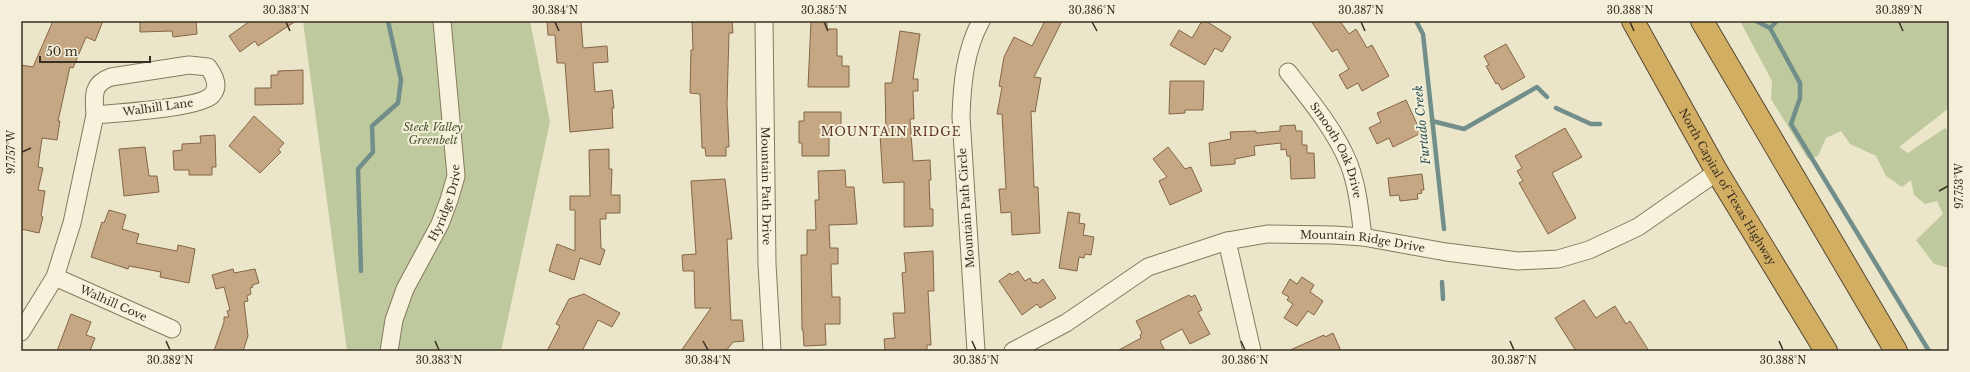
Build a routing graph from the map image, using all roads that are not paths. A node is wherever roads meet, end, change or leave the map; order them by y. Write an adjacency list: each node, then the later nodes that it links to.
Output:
1 (442, 21): 14 (street, Hyridge Drive)
2 (764, 21): 15 (street, Mountain Path Drive)
3 (982, 21): 16 (street, Mountain Path Circle)
4 (1633, 21): 8 (highway, North Capital of Texas Highway)
5 (1702, 21): 20 (highway)
6 (1288, 72): 9 (street, Smooth Oak Drive)
7 (95, 115): 7 (street, Walhill Lane); 11 (street, Walhill Lane)
8 (1717, 172): 9 (street, Mountain Ridge Drive); 19 (highway, North Capital of Texas Highway)
9 (1363, 237): 10 (street, Mountain Ridge Drive)
10 (1227, 241): 17 (street, Mountain Ridge Drive); 18 (street)
11 (55, 277): 12 (street, Walhill Cove); 13 (street, Walhill Lane)
12 (172, 329)
13 (21, 332)
14 (388, 351)
15 (772, 351)
16 (976, 351)
17 (1013, 351)
18 (1252, 351)
19 (1826, 351)
20 (1896, 351)

